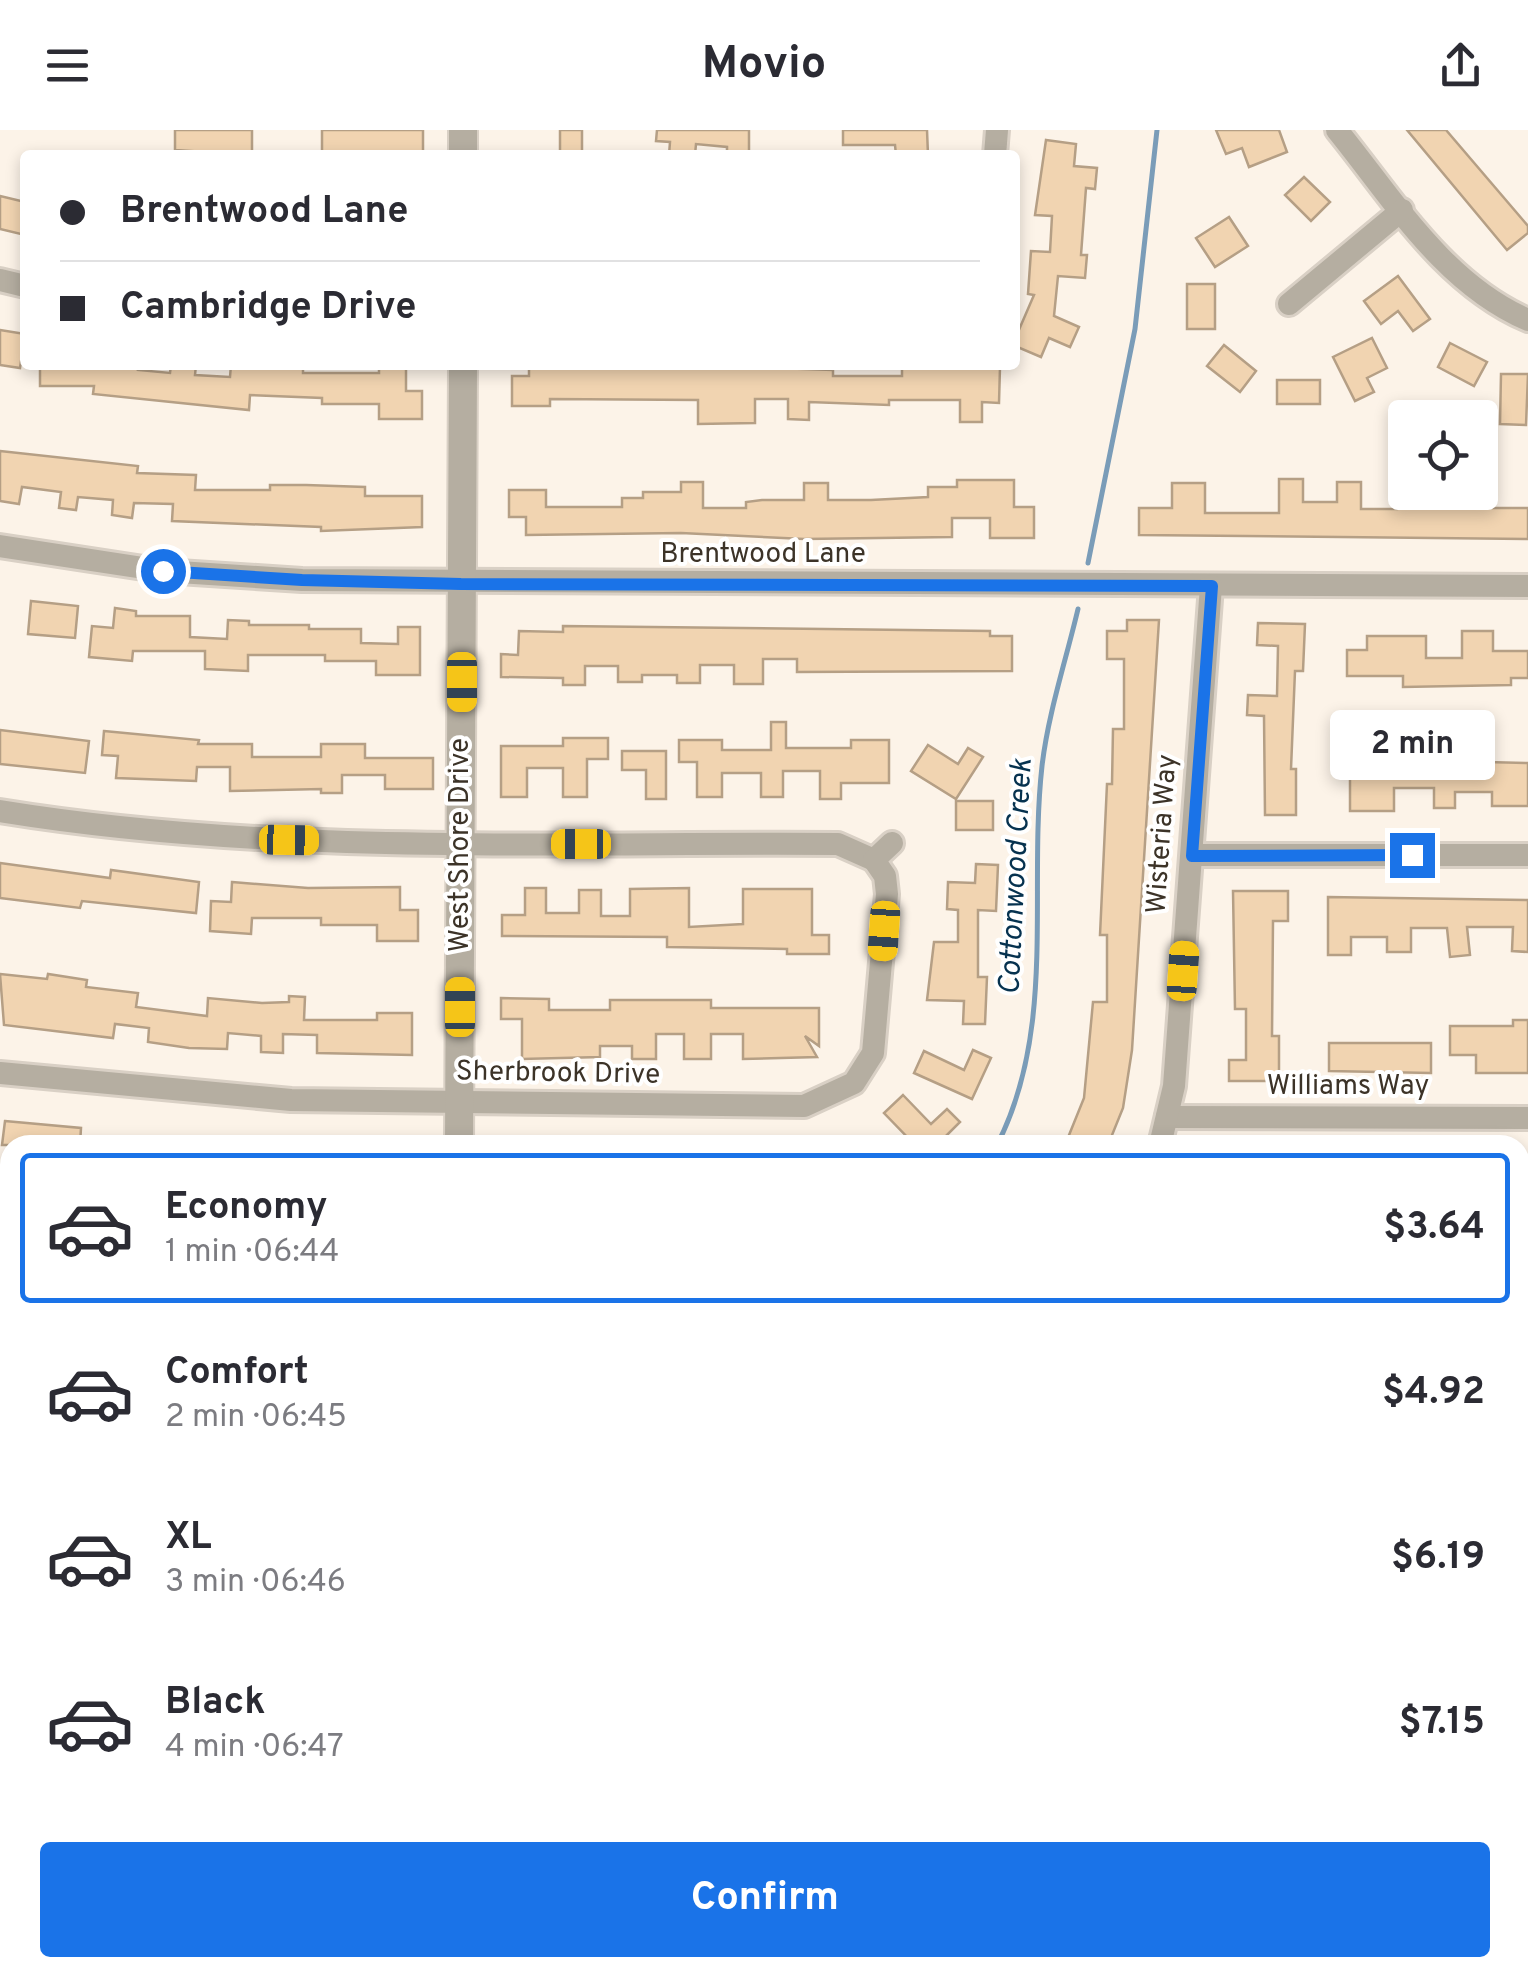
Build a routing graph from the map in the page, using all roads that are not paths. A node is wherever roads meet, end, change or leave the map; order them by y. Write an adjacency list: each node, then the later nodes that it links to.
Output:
1 (1337, 130): 2 (street)
2 (1402, 210): 3 (street); 4 (street)
3 (1289, 304)
4 (1528, 320)
5 (463, 370): 7 (street, West Shore Drive)
6 (0, 546): 7 (street, Brentwood Lane)
7 (461, 584): 8 (street, Brentwood Lane); 11 (street, West Shore Drive)
8 (1212, 586): 9 (street, Brentwood Lane); 14 (street, Wisteria Way)
9 (1528, 586)
10 (0, 811): 11 (street)
11 (462, 843): 15 (street); 17 (street, West Shore Drive)
12 (892, 843): 15 (street)
13 (1528, 855): 14 (street)
14 (1192, 856): 18 (street, Wisteria Way)
15 (874, 860): 17 (street, Sherbrook Drive)
16 (0, 1073): 17 (street, Sherbrook Drive)
17 (460, 1103): 20 (street, West Shore Drive)
18 (1167, 1117): 19 (street, Williams Way); 21 (street, Wisteria Way)
19 (1528, 1118)
20 (459, 1135)
21 (1162, 1135)

